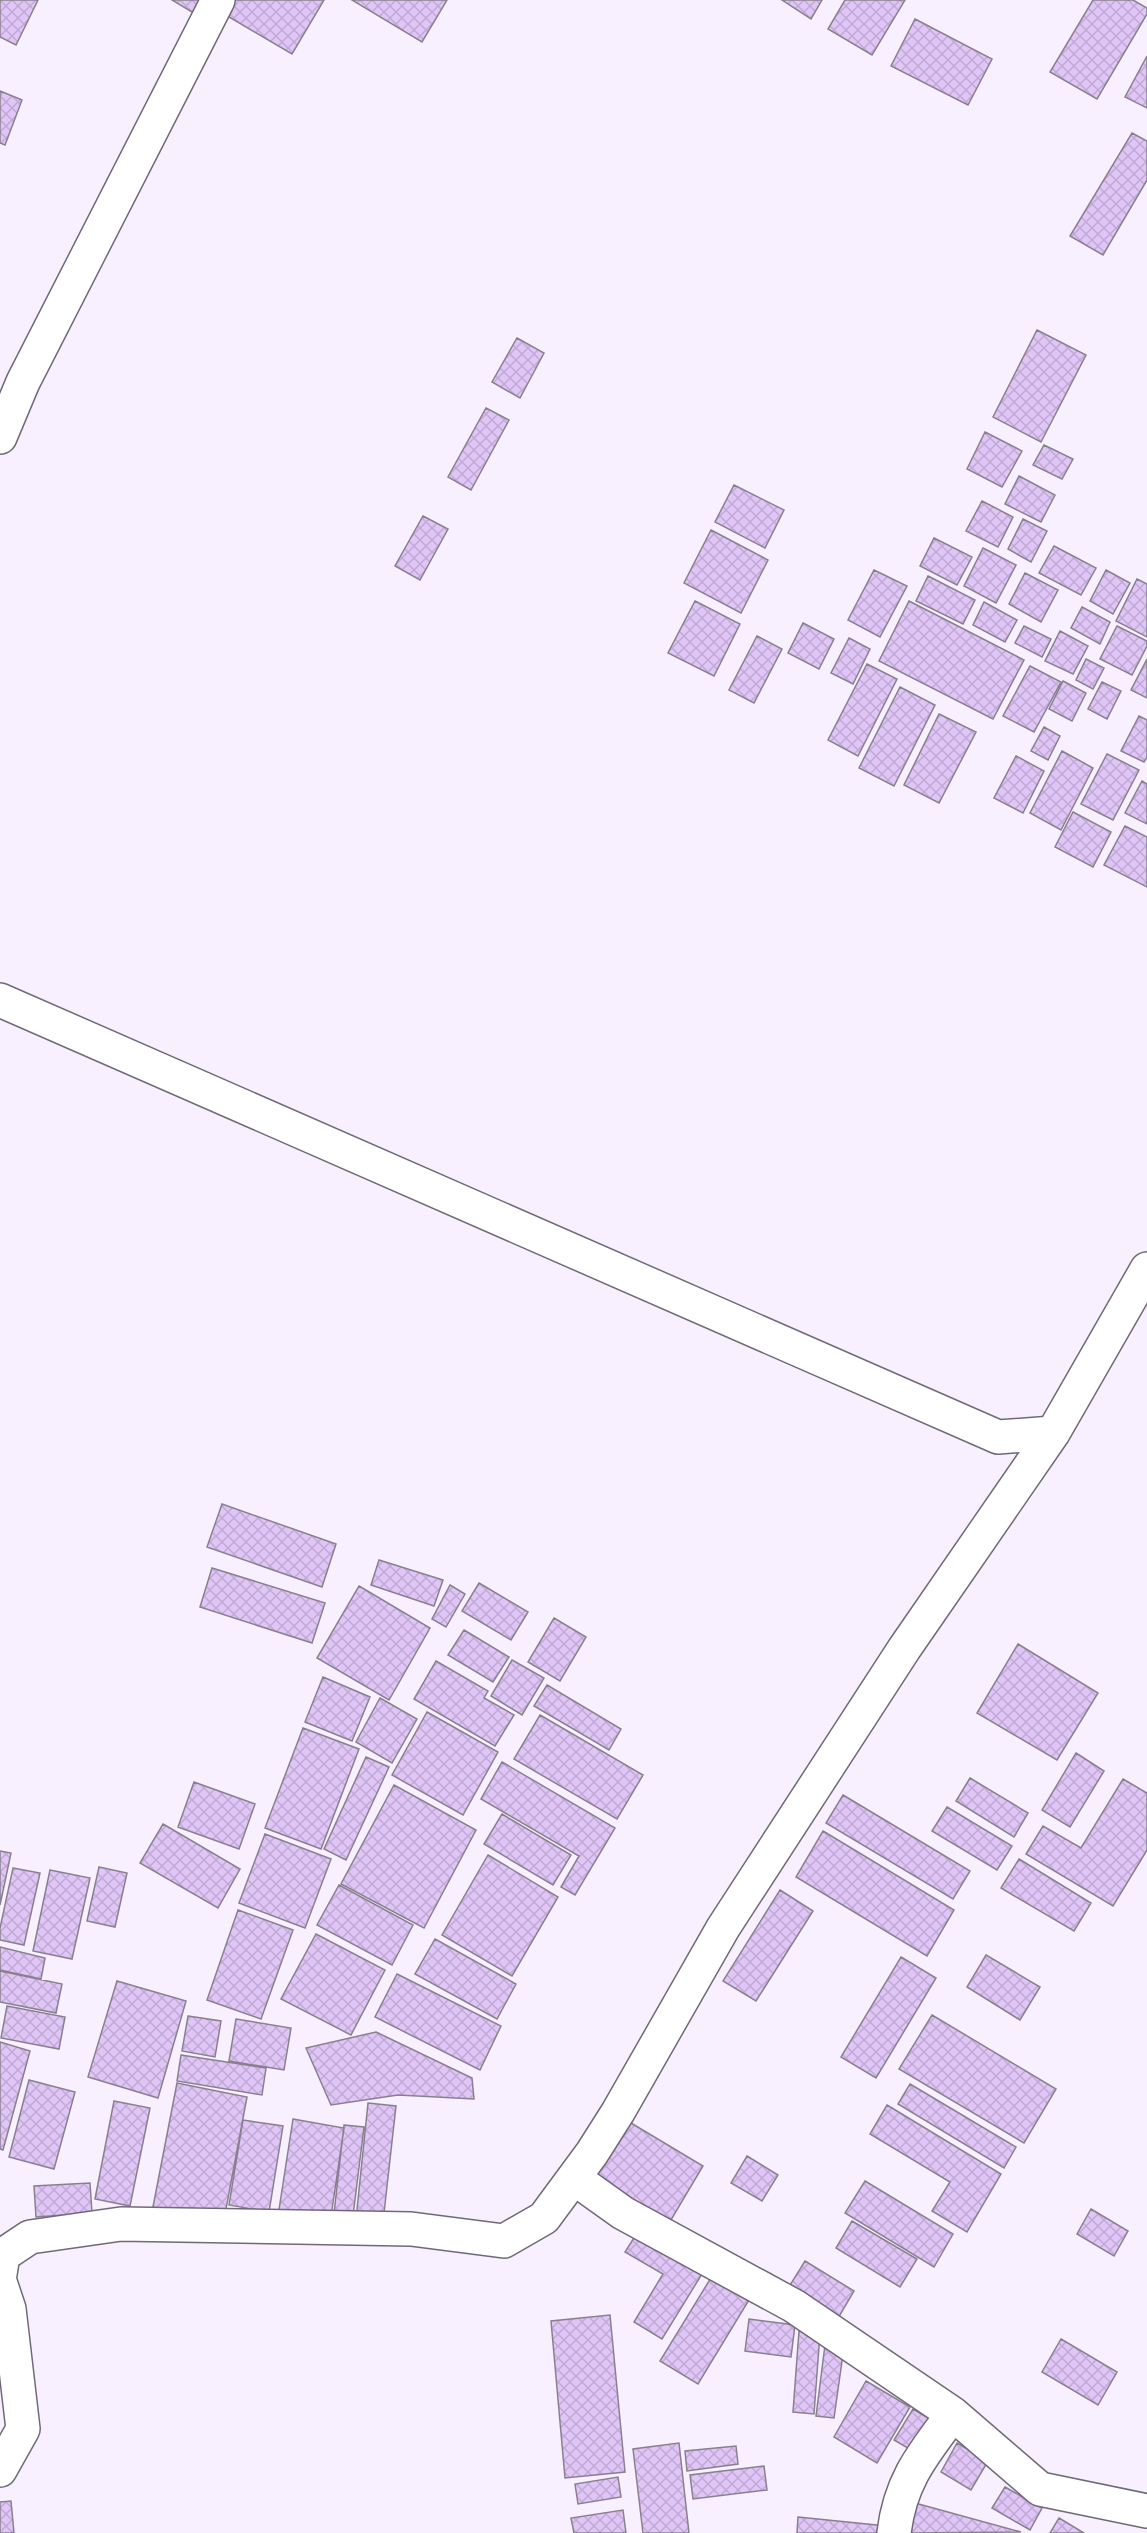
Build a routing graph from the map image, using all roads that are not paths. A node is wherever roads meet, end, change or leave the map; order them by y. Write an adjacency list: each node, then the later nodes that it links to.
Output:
1 (218, 0): 2 (street)
2 (0, 437)
3 (0, 999): 5 (street)
4 (1147, 1269): 5 (street)
5 (1053, 1433): 6 (street)
6 (574, 2178): 7 (street); 9 (street)
7 (0, 2274)
8 (0, 2282): 10 (street)
9 (953, 2414): 11 (street); 12 (street)
10 (0, 2470)
11 (1147, 2511)
12 (894, 2533)

